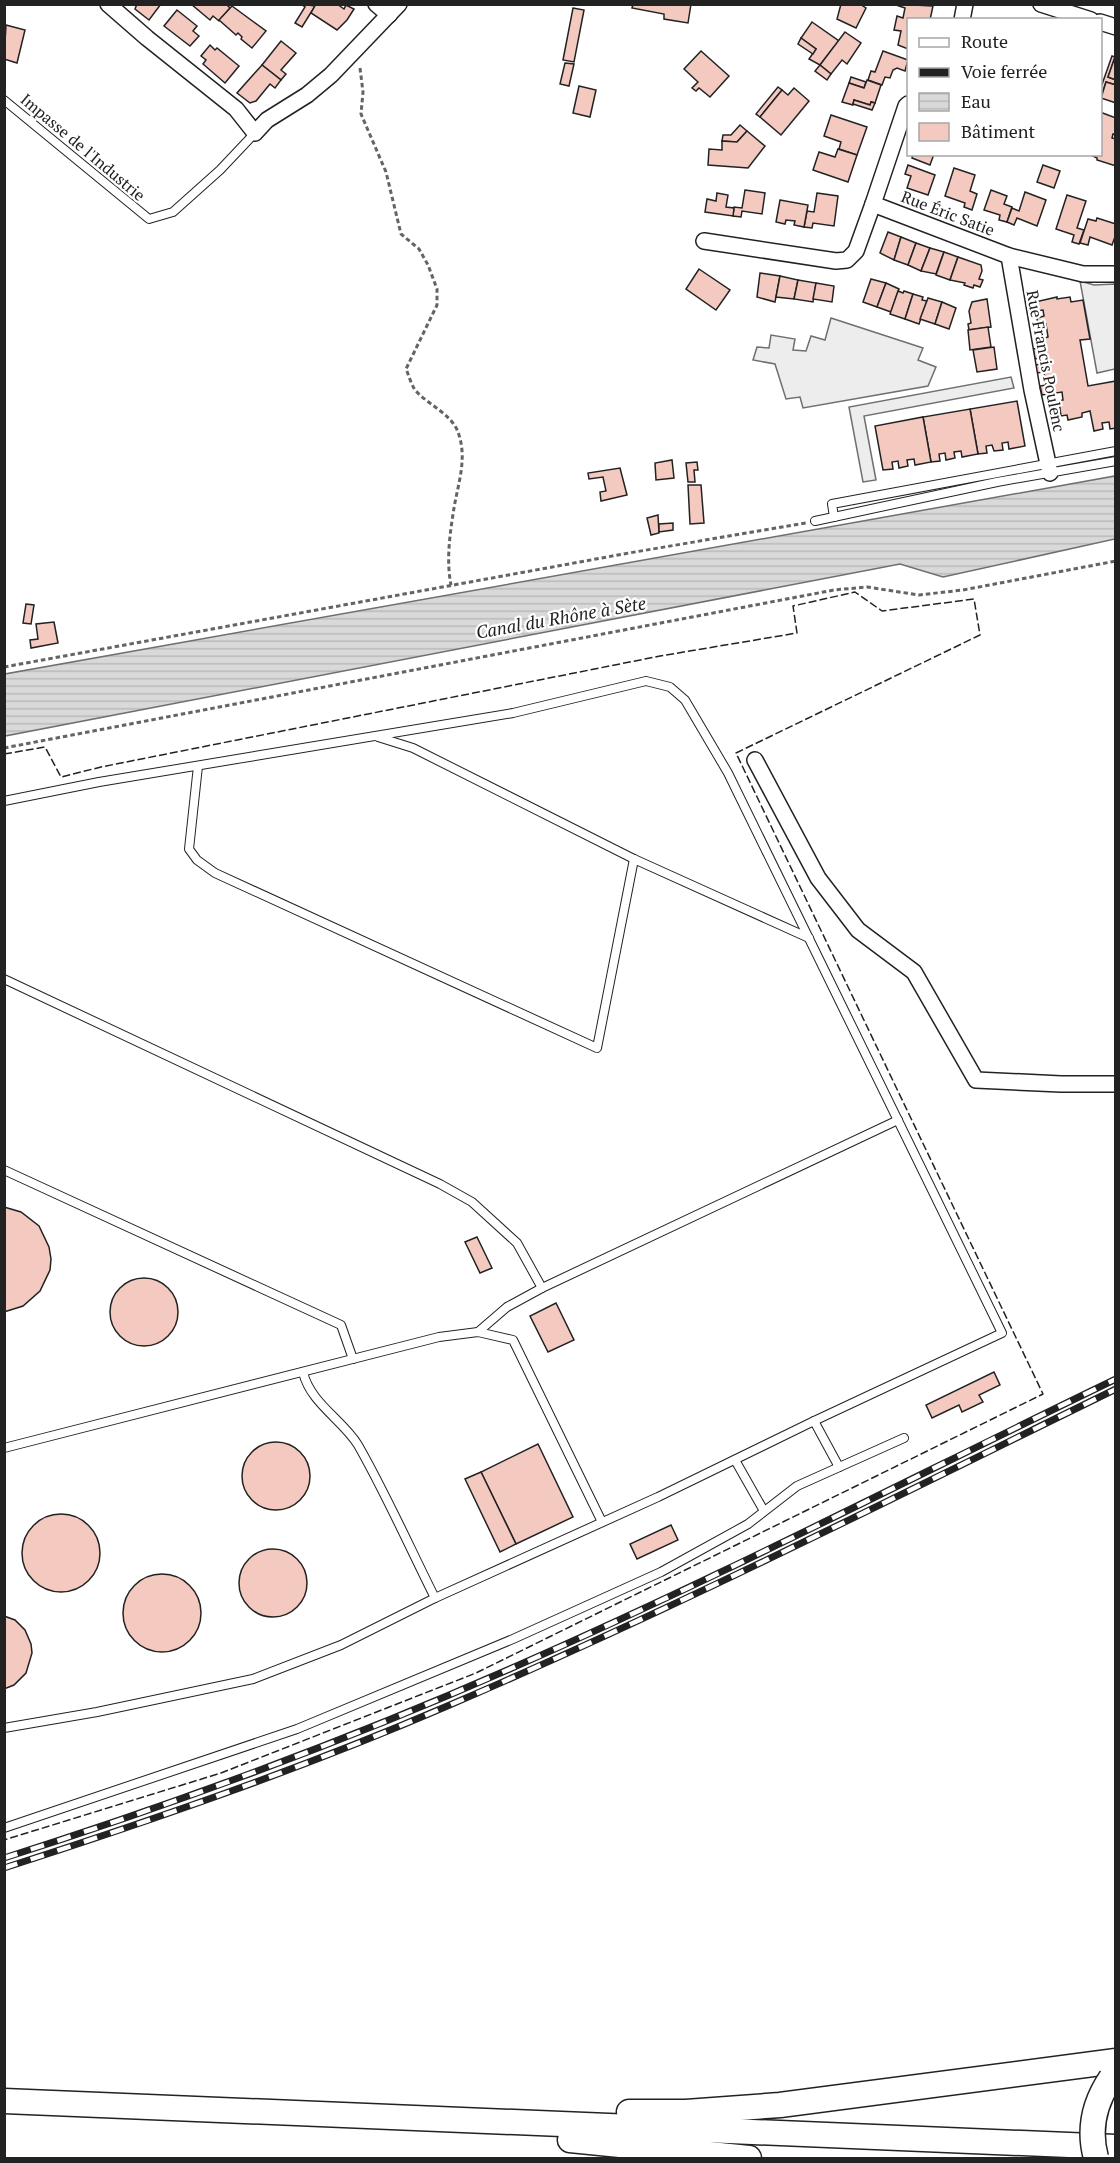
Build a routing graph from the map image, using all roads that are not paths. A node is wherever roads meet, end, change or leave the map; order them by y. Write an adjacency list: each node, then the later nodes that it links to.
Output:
1 (108, 4): 8 (street)
2 (376, 4): 4 (street)
3 (1042, 5): 5 (street)
4 (394, 10): 8 (street)
5 (1084, 18)
6 (4, 100): 8 (lane, Impasse de l'Industrie)
7 (907, 105): 9 (street)
8 (255, 133)
9 (873, 204): 10 (street); 11 (street, Rue Éric Satie)
10 (704, 241)
11 (1009, 256): 12 (street, Rue Éric Satie); 15 (street, Rue Francis Poulenc)
12 (1116, 274)
13 (1116, 451): 15 (lane)
14 (1116, 461): 15 (lane)
15 (1049, 468): 16 (lane); 16 (lane)
16 (834, 517): 17 (lane)
17 (815, 521)
18 (376, 736): 20 (lane); 22 (lane); 23 (lane)
19 (755, 760): 25 (street)
20 (198, 766): 21 (lane); 22 (lane)
21 (4, 801)
22 (634, 858): 23 (lane)
23 (809, 938): 26 (lane)
24 (4, 979): 28 (lane)
25 (1116, 1084)
26 (898, 1120): 28 (lane); 32 (lane)
27 (4, 1170): 30 (lane)
28 (542, 1288): 29 (lane)
29 (478, 1332): 30 (lane); 38 (lane)
30 (353, 1359): 31 (lane)
31 (303, 1372): 34 (lane); 39 (lane)
32 (814, 1421): 35 (lane); 36 (lane)
33 (904, 1438): 36 (lane)
34 (4, 1448)
35 (735, 1460): 37 (lane); 38 (lane)
36 (839, 1467): 37 (lane)
37 (764, 1511): 41 (lane)
38 (602, 1522): 39 (lane)
39 (435, 1598): 40 (lane)
40 (4, 1728)
41 (4, 1828)
42 (1114, 2071): 45 (main road); 48 (main road, bridge)
43 (4, 2101): 44 (main road)
44 (524, 2123): 45 (main road); 47 (main road)
45 (572, 2125): 46 (main road)
46 (1116, 2147)
47 (749, 2158)
48 (1096, 2158)

